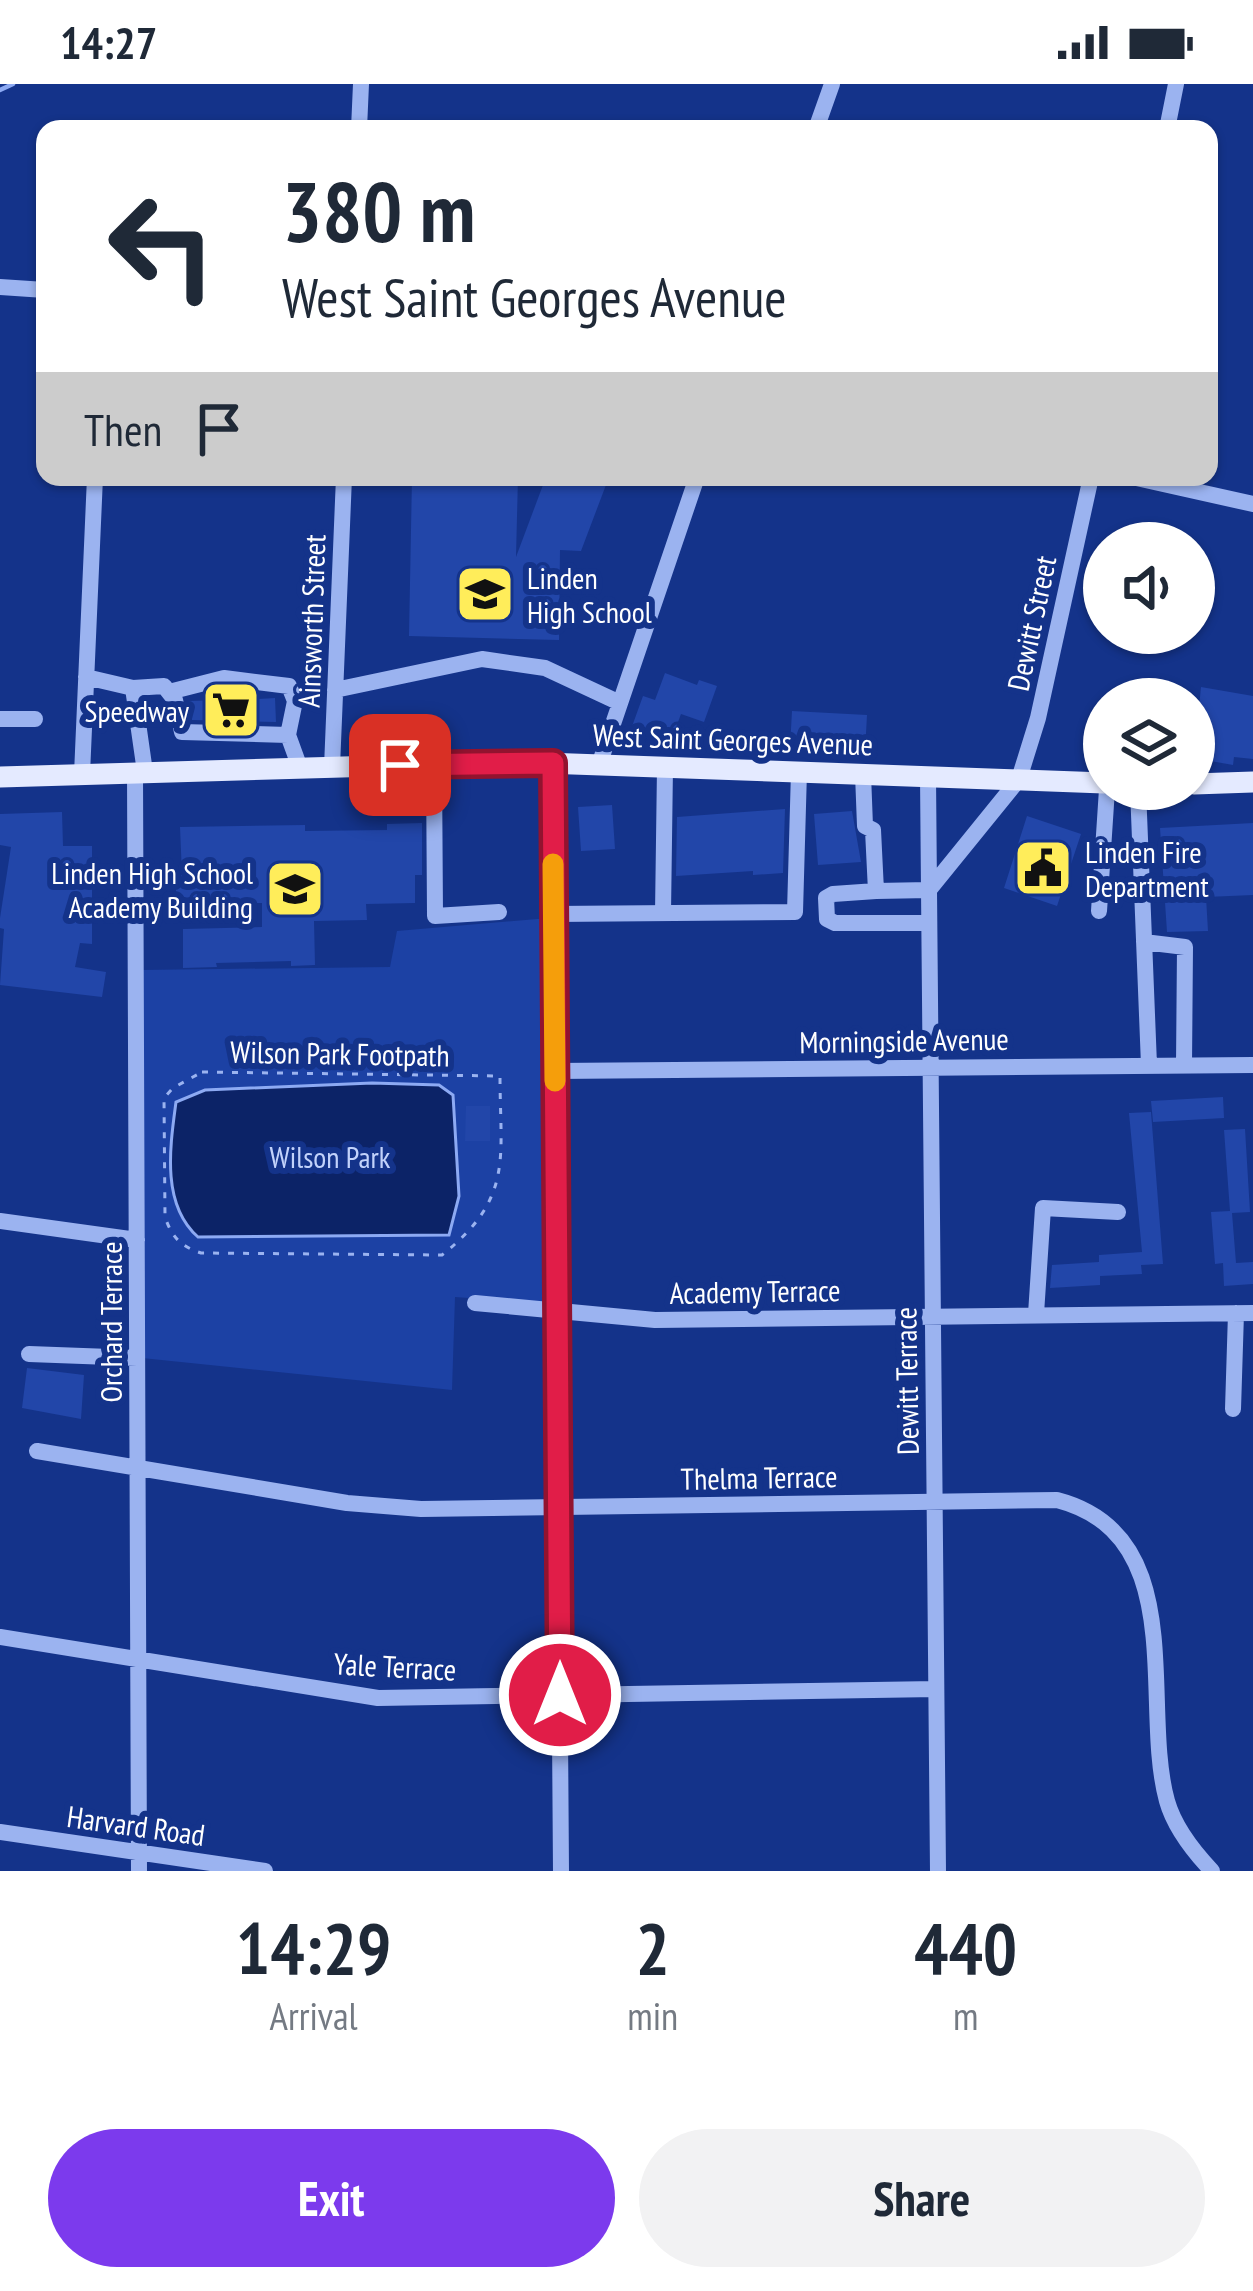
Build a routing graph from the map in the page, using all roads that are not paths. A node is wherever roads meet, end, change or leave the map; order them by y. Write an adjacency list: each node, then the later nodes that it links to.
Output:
1 (361, 84): 4 (street)
2 (832, 84): 5 (street)
3 (1176, 84): 6 (street)
4 (359, 120)
5 (819, 120)
6 (1169, 120)
7 (0, 287): 8 (street)
8 (36, 289)
9 (95, 486): 15 (street)
10 (344, 486): 17 (street, Ainsworth Street)
11 (694, 486): 19 (street)
12 (1088, 486): 35 (street, Dewitt Street)
13 (1172, 486): 14 (street)
14 (1253, 504)
15 (86, 677): 16 (street); 31 (street)
16 (133, 688): 18 (street); 30 (street, Orchard Terrace)
17 (335, 690): 19 (street); 26 (street, Ainsworth Street)
18 (169, 692): 22 (street); 22 (street)
19 (620, 703): 25 (street)
20 (0, 719): 21 (street)
21 (35, 719)
22 (288, 735): 28 (street)
23 (553, 763): 24 (main road, West Saint Georges Avenue); 25 (main road, West Saint Georges Avenue); 46 (street)
24 (434, 764): 26 (main road, West Saint Georges Avenue); 44 (street)
25 (598, 764): 27 (main road, West Saint Georges Avenue)
26 (332, 767): 28 (main road, West Saint Georges Avenue)
27 (665, 767): 29 (main road, West Saint Georges Avenue); 45 (street)
28 (300, 768): 30 (main road, West Saint Georges Avenue)
29 (799, 771): 32 (main road, West Saint Georges Avenue); 45 (street)
30 (140, 772): 31 (main road, West Saint Georges Avenue); 56 (street, Orchard Terrace)
31 (82, 774): 33 (main road, West Saint Georges Avenue)
32 (863, 774): 34 (main road, West Saint Georges Avenue); 42 (street)
33 (0, 776)
34 (928, 776): 35 (main road, West Saint Georges Avenue); 41 (street, Dewitt Terrace)
35 (1019, 779): 38 (main road, West Saint Georges Avenue); 41 (street)
36 (1253, 782): 37 (main road)
37 (1215, 783)
38 (1083, 784)
39 (1105, 810): 43 (street)
40 (1139, 810): 48 (street)
41 (929, 890): 42 (street); 47 (street, Dewitt Terrace)
42 (876, 891): 47 (street)
43 (1099, 911)
44 (500, 912)
45 (663, 913): 46 (street)
46 (554, 914): 53 (street)
47 (929, 923): 49 (street, Dewitt Terrace)
48 (1144, 942): 50 (street); 52 (street)
49 (930, 1065): 52 (street, Morningside Avenue); 53 (street, Morningside Avenue); 61 (street, Dewitt Terrace)
50 (1184, 1065): 51 (street, Morningside Avenue); 52 (street, Morningside Avenue)
51 (1253, 1065)
52 (1149, 1066)
53 (555, 1071): 58 (street)
54 (1118, 1212): 60 (street)
55 (0, 1221): 56 (street)
56 (137, 1240): 63 (street, Orchard Terrace)
57 (475, 1303): 58 (street, Academy Terrace)
58 (557, 1310): 61 (street, Academy Terrace); 68 (street)
59 (1245, 1313): 60 (street, Academy Terrace); 64 (street)
60 (1036, 1314): 61 (street, Academy Terrace)
61 (933, 1315): 67 (street, Dewitt Terrace)
62 (28, 1354): 63 (street)
63 (137, 1358): 66 (street, Orchard Terrace)
64 (1233, 1409)
65 (37, 1451): 66 (street, Thelma Terrace)
66 (137, 1465): 68 (street, Thelma Terrace); 70 (street, Orchard Terrace)
67 (934, 1501): 68 (street, Thelma Terrace); 71 (street, Dewitt Terrace); 78 (street, Thelma Terrace)
68 (558, 1507): 72 (street)
69 (0, 1637): 70 (street, Yale Terrace)
70 (138, 1657): 72 (street, Yale Terrace); 74 (street, Orchard Terrace)
71 (936, 1689): 72 (street, Yale Terrace); 77 (street, Dewitt Terrace)
72 (560, 1695): 76 (street)
73 (0, 1832): 74 (street, Harvard Road)
74 (139, 1862): 75 (street, Harvard Road)
75 (265, 1871)
76 (561, 1871)
77 (938, 1871)
78 (1212, 1871)

